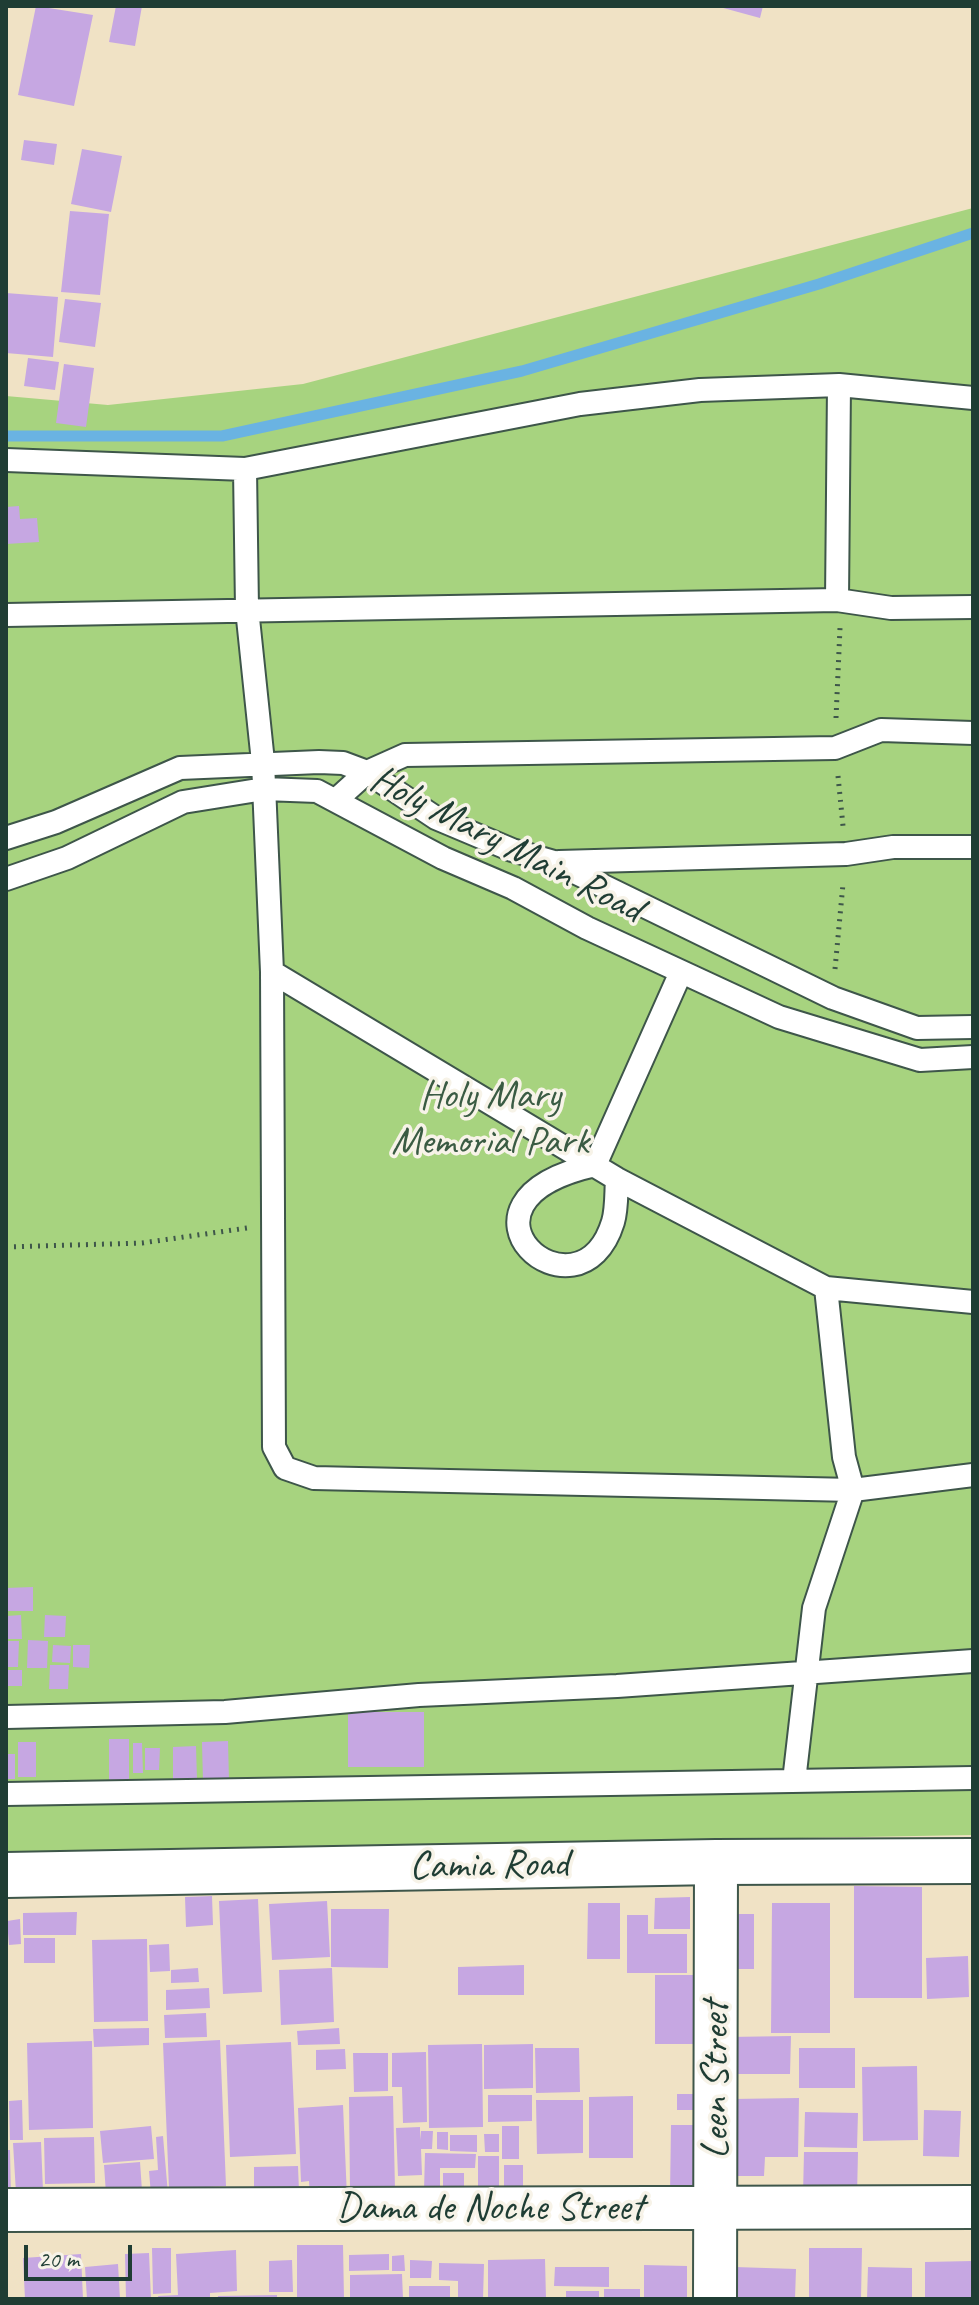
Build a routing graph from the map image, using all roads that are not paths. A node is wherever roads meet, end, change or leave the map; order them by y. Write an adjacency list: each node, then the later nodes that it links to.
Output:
1 (839, 385): 2 (lane); 4 (lane); 5 (lane)
2 (973, 398)
3 (6, 460): 4 (lane)
4 (245, 469): 7 (lane)
5 (837, 600): 6 (lane); 7 (lane)
6 (973, 607)
7 (247, 609): 8 (lane); 10 (lane)
8 (6, 615)
9 (973, 733): 11 (lane)
10 (263, 762): 11 (lane, Holy Mary Main Road); 12 (lane); 14 (lane, Holy Mary Main Road)
11 (367, 772): 13 (lane); 17 (lane, Holy Mary Main Road)
12 (264, 789): 13 (lane, Holy Mary Main Road); 18 (lane, Holy Mary Main Road); 19 (lane)
13 (336, 800): 20 (lane, Holy Mary Main Road)
14 (6, 838)
15 (973, 847): 17 (lane)
16 (6, 849): 18 (lane)
17 (554, 862): 21 (lane, Holy Mary Main Road)
18 (10, 877)
19 (272, 972): 23 (lane); 28 (lane)
20 (681, 972): 22 (lane, Holy Mary Main Road); 23 (lane)
21 (973, 1027)
22 (973, 1057)
23 (595, 1165): 24 (lane); 24 (lane)
24 (617, 1179): 25 (lane)
25 (826, 1288): 26 (lane); 28 (lane)
26 (973, 1302)
27 (973, 1475): 28 (lane)
28 (853, 1490): 30 (lane)
29 (973, 1661): 30 (lane)
30 (808, 1674): 31 (lane); 33 (lane)
31 (6, 1717)
32 (973, 1778): 33 (lane)
33 (794, 1781): 34 (lane)
34 (6, 1794)
35 (973, 1861): 36 (street, Camia Road)
36 (716, 1862): 37 (street, Camia Road); 39 (street, Leen Street)
37 (6, 1875)
38 (973, 2207): 39 (street, Dama de Noche Street)
39 (718, 2209): 40 (street, Dama de Noche Street); 41 (street, Leen Street)
40 (6, 2210)
41 (715, 2299)

